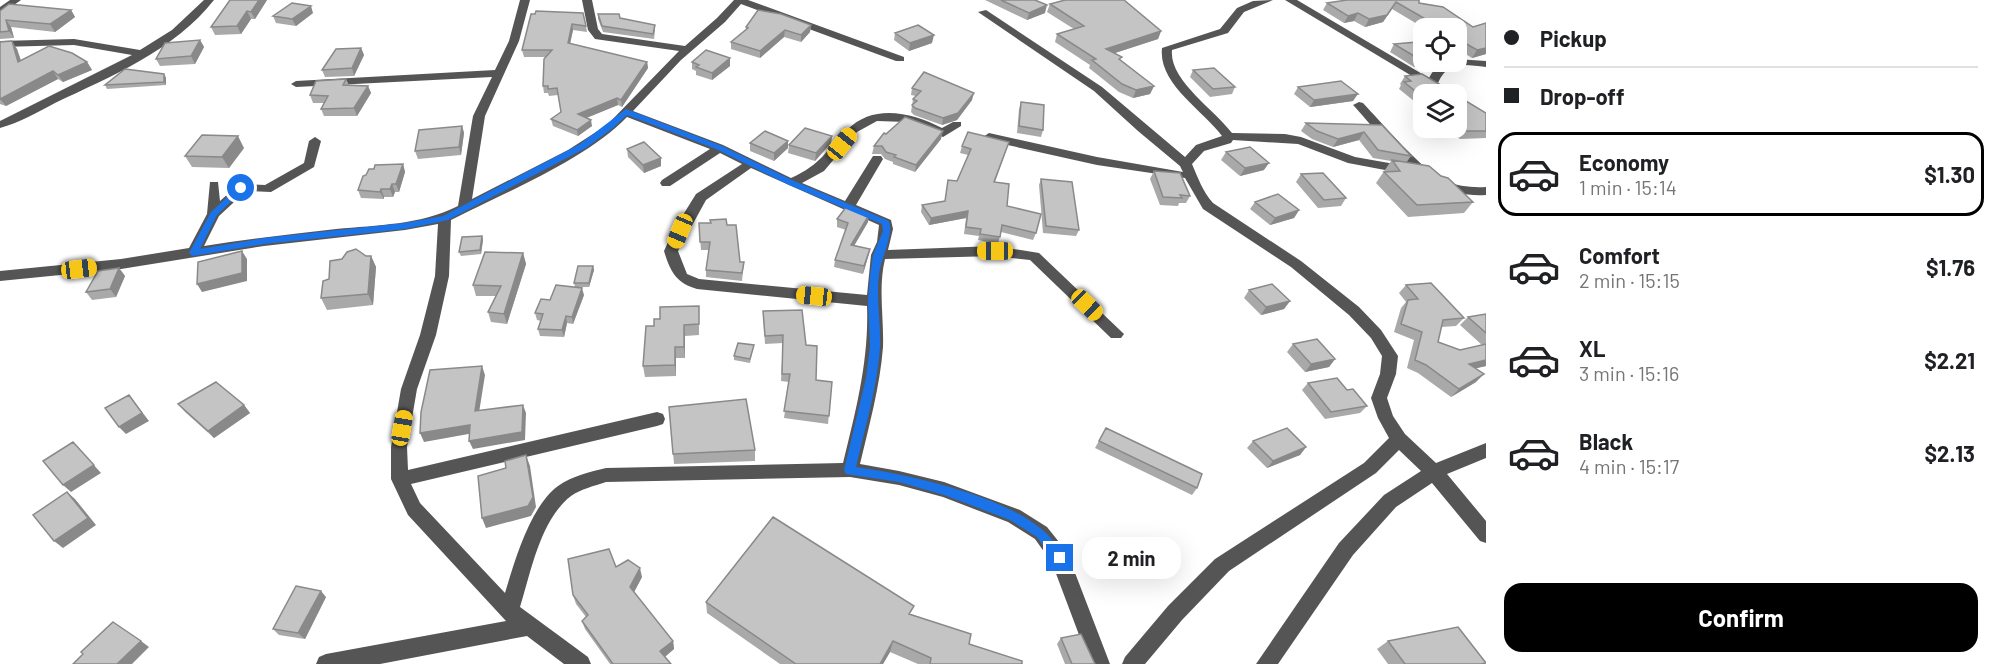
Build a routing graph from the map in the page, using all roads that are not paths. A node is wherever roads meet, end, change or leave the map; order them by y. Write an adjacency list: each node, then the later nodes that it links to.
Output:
1 (16, 0): 8 (street)
2 (209, 0): 12 (street)
3 (525, 0): 15 (street)
4 (587, 0): 11 (street)
5 (739, 0): 11 (street); 13 (street)
6 (1268, 0): 23 (street)
7 (1290, 0): 17 (street)
8 (0, 12)
9 (983, 12): 28 (street)
10 (0, 44): 12 (street)
11 (687, 49): 19 (street)
12 (143, 54): 21 (street)
13 (900, 58)
14 (1486, 64): 17 (street)
15 (500, 73): 16 (street); 35 (street)
16 (296, 84)
17 (1432, 84)
18 (1359, 105): 29 (street)
19 (626, 111): 25 (street); 35 (street)
20 (957, 124): 31 (street)
21 (0, 125)
22 (981, 135): 28 (street)
23 (1228, 136): 28 (street); 29 (street)
24 (315, 141): 36 (street)
25 (719, 148): 27 (street); 30 (street)
26 (877, 159): 34 (street)
27 (751, 163): 31 (street); 41 (street)
28 (1189, 170): 44 (street)
29 (1425, 173): 33 (street)
30 (666, 183)
31 (792, 183): 34 (street)
32 (214, 185): 36 (street)
33 (1486, 192)
34 (849, 207): 39 (street)
35 (464, 210): 37 (street)
36 (214, 214): 38 (street)
37 (445, 218): 38 (street); 48 (street)
38 (193, 253): 40 (street)
39 (878, 255): 41 (street); 42 (street)
40 (0, 276)
41 (873, 301): 46 (street)
42 (1116, 334)
43 (657, 419): 48 (street)
44 (1399, 439): 47 (street); 55 (street)
45 (1486, 450): 47 (street)
46 (850, 470): 50 (street); 54 (street)
47 (1434, 472): 49 (street); 56 (street)
48 (400, 479): 50 (street)
49 (1486, 535)
50 (509, 611): 51 (street)
51 (531, 626): 52 (street); 53 (street)
52 (326, 664)
53 (581, 664)
54 (1100, 664)
55 (1132, 664)
56 (1266, 664)

